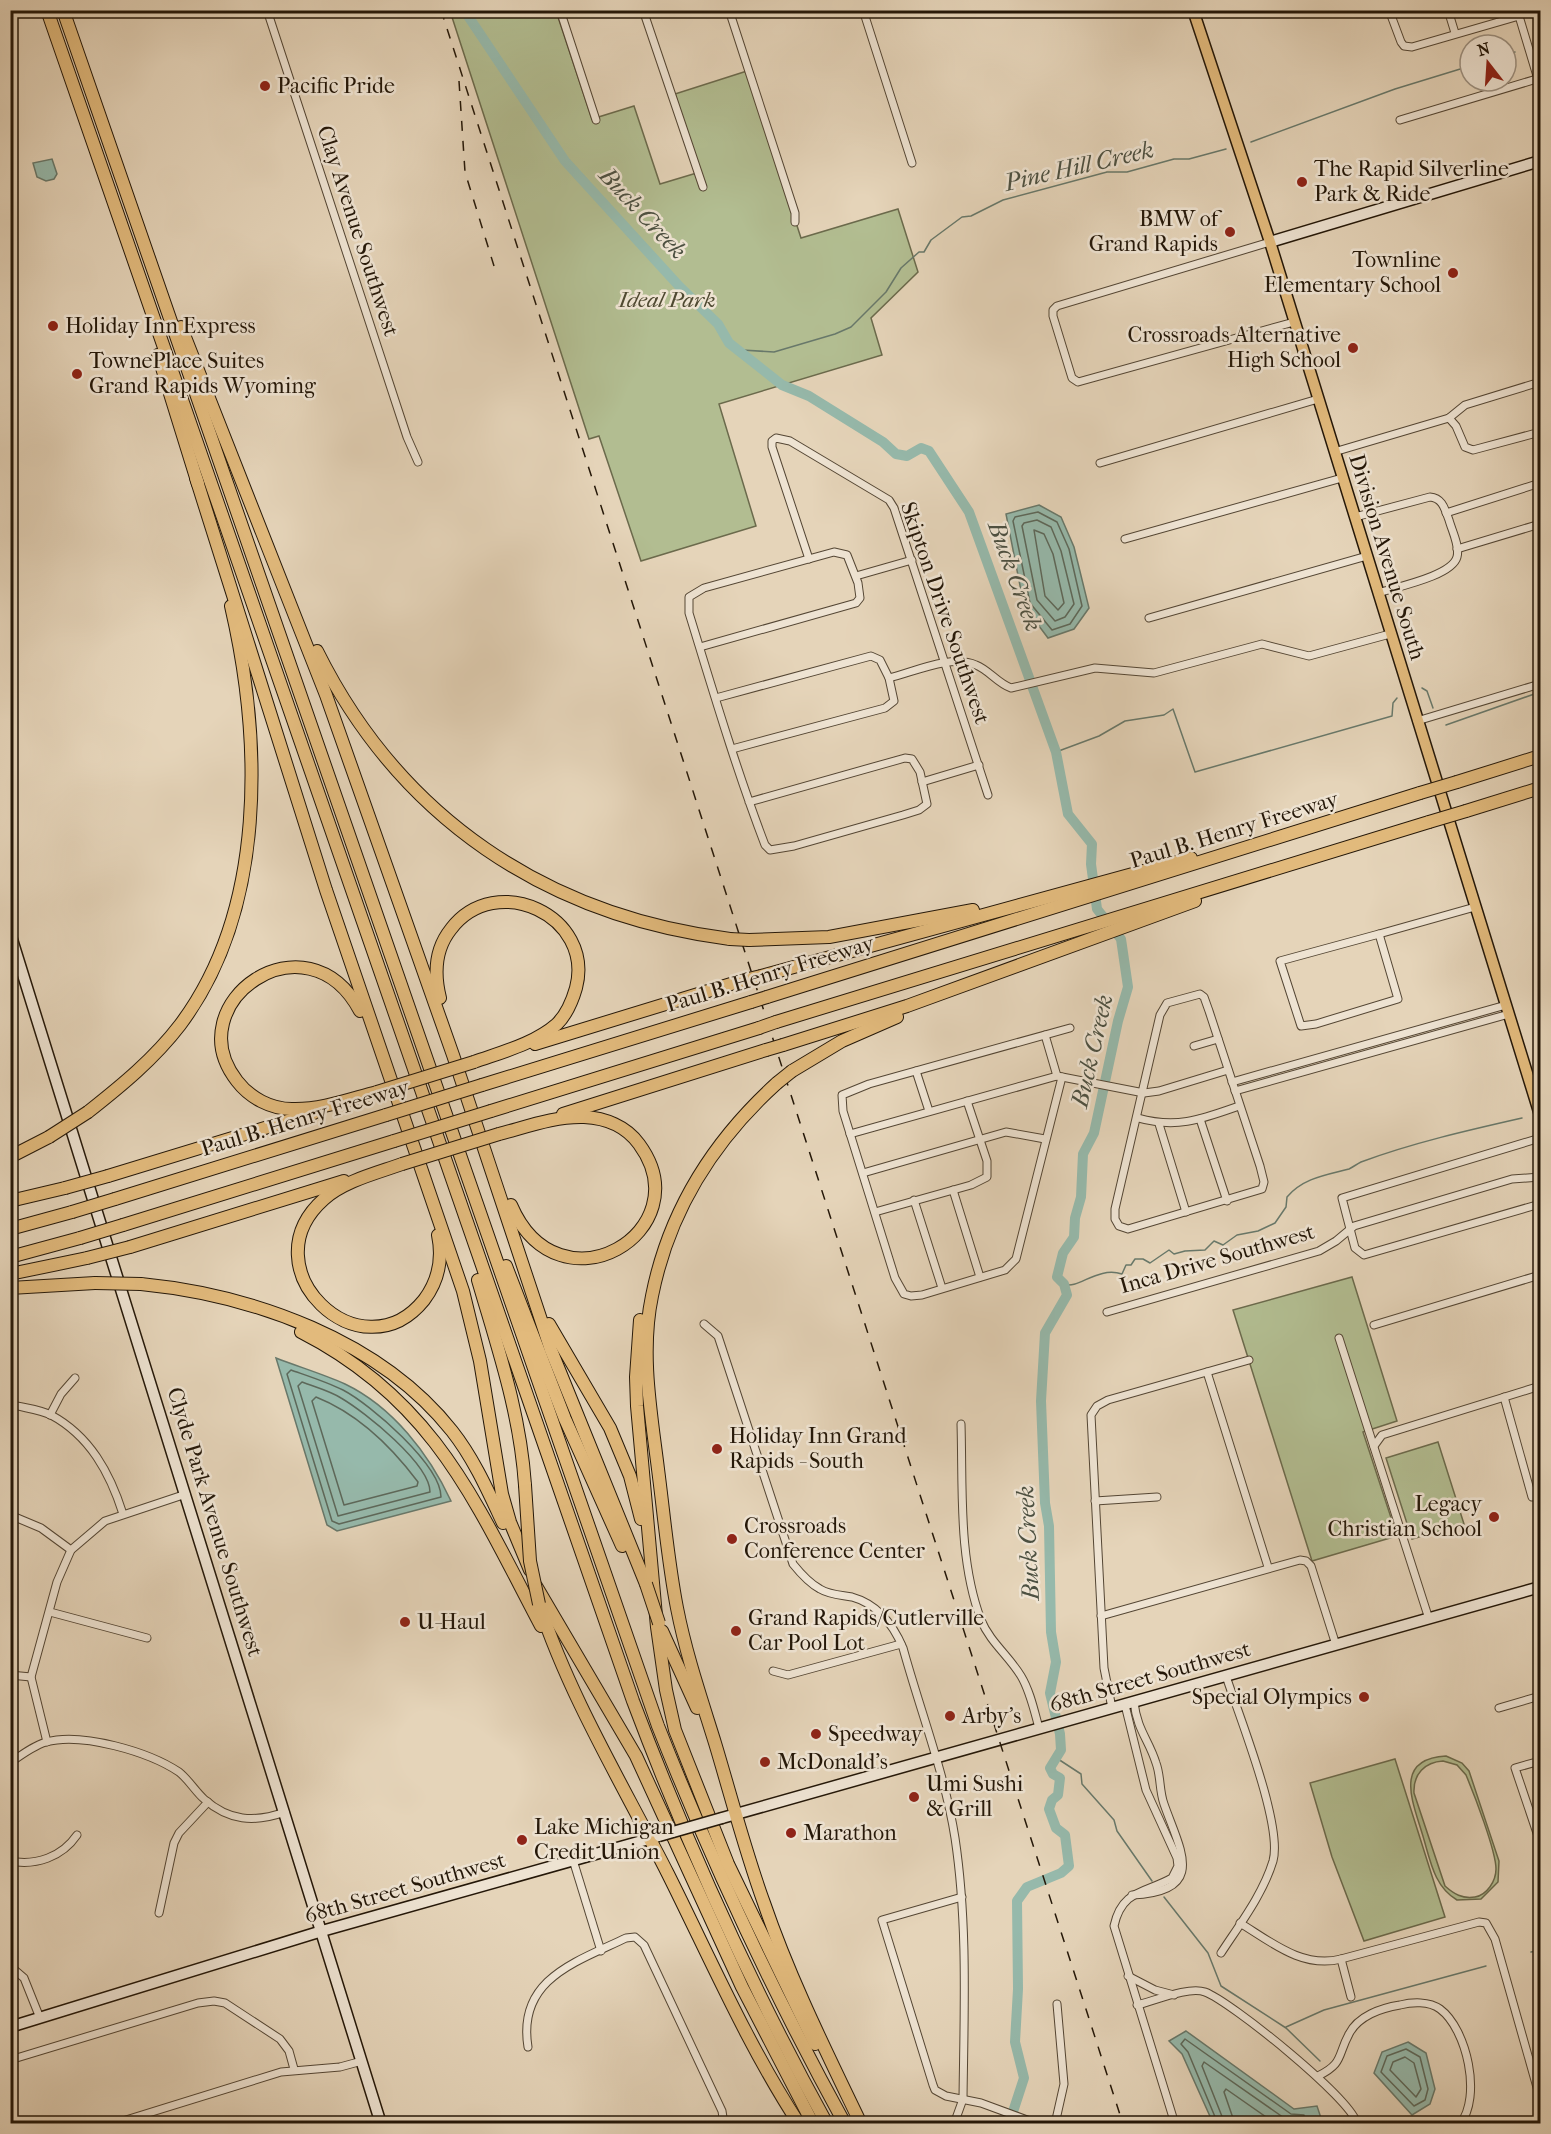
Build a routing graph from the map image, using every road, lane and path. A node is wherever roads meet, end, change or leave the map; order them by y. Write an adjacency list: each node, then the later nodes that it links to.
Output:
1 (47, 10): 15 (highway)
2 (64, 10): 20 (highway)
3 (267, 10): 30 (street, Clay Avenue Southwest)
4 (560, 10): 16 (street)
5 (643, 10): 21 (street)
6 (729, 10): 22 (street)
7 (863, 10): 19 (street)
8 (1193, 10): 23 (main road, Division Avenue South)
9 (1389, 10): 13 (street)
10 (1448, 10): 13 (street)
11 (1526, 10): 12 (street)
12 (1519, 16): 13 (street); 14 (street)
13 (1455, 33)
14 (1540, 81): 17 (street)
15 (85, 119): 32 (highway); 99 (highway)
16 (597, 120)
17 (1400, 120)
18 (1540, 161): 23 (main road)
19 (912, 163)
20 (124, 187): 40 (highway); 87 (highway)
21 (702, 187)
22 (795, 222)
23 (1270, 242): 24 (main road, Division Avenue South); 24 (street)
24 (1294, 322): 26 (main road, Division Avenue South)
25 (1540, 382): 27 (street)
26 (1318, 399): 29 (main road, Division Avenue South); 31 (street)
27 (1449, 418): 28 (street); 29 (street)
28 (1540, 432)
29 (1334, 452): 33 (main road, Division Avenue South)
30 (418, 462)
31 (1100, 463)
32 (196, 478): 77 (highway); 98 (highway, bridge)
33 (1342, 478): 36 (main road, Division Avenue South); 38 (street)
34 (1540, 483): 35 (street)
35 (1446, 513): 36 (street); 39 (street)
36 (1354, 517): 41 (main road, Division Avenue South)
37 (1540, 524): 39 (street)
38 (1125, 539)
39 (1457, 549): 45 (street)
40 (270, 550): 63 (highway, bridge); 73 (highway)
41 (1366, 556): 45 (main road, Division Avenue South); 46 (street)
42 (809, 559): 43 (street, Skipton Drive Southwest); 44 (street); 48 (street)
43 (912, 560): 44 (street); 49 (street, Skipton Drive Southwest)
44 (856, 576): 48 (street)
45 (1378, 593): 47 (main road, Division Avenue South)
46 (1149, 618)
47 (1390, 634): 49 (street); 53 (main road, Division Avenue South)
48 (700, 647): 52 (street)
49 (945, 664): 50 (street); 56 (street, Skipton Drive Southwest)
50 (889, 678): 52 (street); 54 (street)
51 (1540, 684): 53 (street)
52 (716, 698): 54 (street)
53 (1417, 721): 64 (main road, Division Avenue South)
54 (732, 749): 60 (street)
55 (1540, 756): 61 (highway, Paul B. Henry Freeway, bridge)
56 (979, 765): 57 (street); 59 (street, Skipton Drive Southwest)
57 (922, 782): 60 (street); 60 (street)
58 (1540, 788): 62 (highway, bridge)
59 (988, 795)
60 (749, 802)
61 (1182, 864): 63 (highway, Paul B. Henry Freeway); 63 (highway)
62 (1192, 898): 67 (highway); 114 (highway, bridge)
63 (1052, 899): 74 (highway, bridge); 112 (highway, Paul B. Henry Freeway, bridge)
64 (1475, 907): 66 (street); 68 (main road, Division Avenue South)
65 (10, 933): 135 (main road, Clyde Park Avenue Southwest)
66 (1378, 934): 66 (street)
67 (1046, 957): 92 (highway, bridge); 104 (highway, bridge)
68 (1508, 1010): 79 (street); 80 (street); 83 (main road, Division Avenue South)
69 (1070, 1028): 70 (street)
70 (1045, 1035): 76 (street); 78 (street)
71 (1218, 1038): 72 (street); 75 (street); 82 (street)
72 (1194, 1046)
73 (453, 1055): 74 (highway); 97 (highway)
74 (474, 1062): 81 (highway, bridge)
75 (1228, 1070): 79 (street); 82 (street)
76 (916, 1071): 86 (street); 93 (street)
77 (387, 1074): 81 (highway); 101 (highway)
78 (1059, 1076): 82 (street); 84 (street); 95 (street)
79 (1232, 1082): 80 (street)
80 (1235, 1091): 85 (street)
81 (378, 1092): 107 (highway, bridge)
82 (1144, 1093): 89 (street)
83 (1538, 1099): 88 (main road, Division Avenue South)
84 (967, 1101): 86 (street); 96 (street)
85 (1239, 1106): 90 (street); 108 (street)
86 (929, 1111): 93 (street)
87 (444, 1114): 148 (highway, bridge); 206 (highway)
88 (1540, 1115)
89 (1138, 1119): 91 (street); 111 (street)
90 (1200, 1119): 91 (street); 108 (street)
91 (1159, 1124): 111 (street)
92 (499, 1134): 97 (highway); 100 (highway, bridge)
93 (850, 1134): 102 (street)
94 (1540, 1138): 113 (street)
95 (1045, 1139): 96 (street); 118 (street)
96 (980, 1140): 102 (street); 105 (street)
97 (485, 1150): 115 (highway)
98 (10, 1157)
99 (446, 1163): 144 (highway, bridge); 205 (highway)
100 (402, 1164): 101 (highway); 116 (highway, bridge)
101 (422, 1173): 144 (highway)
102 (863, 1173): 110 (street)
103 (1540, 1177): 113 (street, Inca Drive Southwest)
104 (691, 1185): 148 (highway); 166 (highway)
105 (953, 1190): 106 (street); 118 (street)
106 (914, 1200): 110 (street); 120 (street)
107 (10, 1201)
108 (1227, 1201): 111 (street)
109 (1540, 1204): 113 (street)
110 (875, 1212): 120 (street)
111 (1186, 1212)
112 (10, 1229)
113 (1349, 1229): 122 (street, Inca Drive Southwest)
114 (10, 1257)
115 (526, 1271): 148 (highway, bridge); 148 (highway)
116 (10, 1274)
117 (1540, 1275): 124 (street)
118 (980, 1277): 120 (street)
119 (10, 1288): 121 (highway, bridge)
120 (942, 1288)
121 (225, 1299): 144 (highway); 156 (highway)
122 (1107, 1312)
123 (704, 1324): 150 (street)
124 (1374, 1325)
125 (1339, 1338): 134 (street)
126 (1249, 1360): 127 (street)
127 (1207, 1372): 138 (street); 142 (street)
128 (75, 1378): 132 (street)
129 (1540, 1386): 130 (street)
130 (1504, 1397): 134 (street); 137 (street)
131 (10, 1404): 132 (street)
132 (50, 1415): 139 (street)
133 (961, 1424): 161 (street)
134 (1374, 1446): 147 (street)
135 (186, 1494): 139 (street); 170 (main road, Clyde Park Avenue Southwest)
136 (1157, 1497): 138 (street)
137 (1532, 1497)
138 (1095, 1501): 146 (street)
139 (123, 1514): 141 (street)
140 (10, 1515): 141 (street)
141 (71, 1550): 145 (street)
142 (1268, 1567): 146 (street); 151 (street)
143 (1540, 1587): 147 (main road, 68th Street Southwest)
144 (542, 1601): 156 (highway); 204 (highway)
145 (50, 1612): 149 (street); 155 (street)
146 (1101, 1616): 159 (street)
147 (1429, 1619): 151 (main road, 68th Street Southwest)
148 (658, 1625): 166 (highway); 207 (highway)
149 (147, 1638)
150 (901, 1644): 152 (street); 163 (street)
151 (1336, 1645): 154 (main road, 68th Street Southwest)
152 (773, 1671)
153 (10, 1676): 155 (street)
154 (1226, 1676): 158 (main road, 68th Street Southwest); 180 (street)
155 (31, 1677): 162 (street)
156 (576, 1693): 173 (highway)
157 (1540, 1696): 160 (street)
158 (1129, 1703): 159 (main road, 68th Street Southwest); 167 (street); 168 (street)
159 (1112, 1708): 161 (main road, 68th Street Southwest)
160 (1499, 1708)
161 (1043, 1727): 163 (main road, 68th Street Southwest)
162 (46, 1742): 165 (street); 169 (street)
163 (934, 1757): 171 (main road, 68th Street Southwest); 178 (street)
164 (1540, 1761): 174 (street)
165 (10, 1763)
166 (721, 1765): 171 (highway)
167 (1160, 1787): 168 (street); 177 (street)
168 (1146, 1790): 177 (street)
169 (208, 1802): 170 (street); 179 (street)
170 (285, 1812): 181 (main road, Clyde Park Avenue Southwest)
171 (736, 1814): 173 (main road, 68th Street Southwest, bridge); 207 (highway)
172 (77, 1835): 176 (street)
173 (654, 1837): 175 (main road, 68th Street Southwest); 203 (highway)
174 (1540, 1842)
175 (573, 1860): 181 (main road, 68th Street Southwest); 182 (street)
176 (10, 1861)
177 (1181, 1867): 186 (street)
178 (962, 1898): 199 (street); 199 (street)
179 (159, 1913)
180 (1240, 1923): 183 (street); 184 (street)
181 (322, 1931): 191 (main road, 68th Street Southwest); 195 (main road, Clyde Park Avenue Southwest)
182 (601, 1951): 193 (street); 202 (street)
183 (1221, 1953)
184 (1341, 1959): 188 (street); 198 (street)
185 (10, 1966): 191 (street)
186 (1128, 1976): 187 (street); 190 (street)
187 (1174, 1995): 190 (street); 197 (street)
188 (1351, 1997)
189 (1057, 2004): 210 (street)
190 (1137, 2005): 211 (street)
191 (40, 2018): 192 (main road, 68th Street Southwest)
192 (10, 2027)
193 (528, 2047)
194 (10, 2061): 196 (street)
195 (362, 2061): 196 (street); 201 (main road, Clyde Park Avenue Southwest)
196 (294, 2069): 200 (street)
197 (1318, 2076): 212 (street); 213 (street)
198 (1540, 2098)
199 (963, 2099): 208 (street); 209 (street)
200 (112, 2124)
201 (381, 2124)
202 (724, 2124)
203 (799, 2124)
204 (813, 2124)
205 (827, 2124)
206 (845, 2124)
207 (860, 2124)
208 (954, 2124)
209 (1038, 2124)
210 (1055, 2124)
211 (1175, 2124)
212 (1357, 2124)
213 (1461, 2124)

